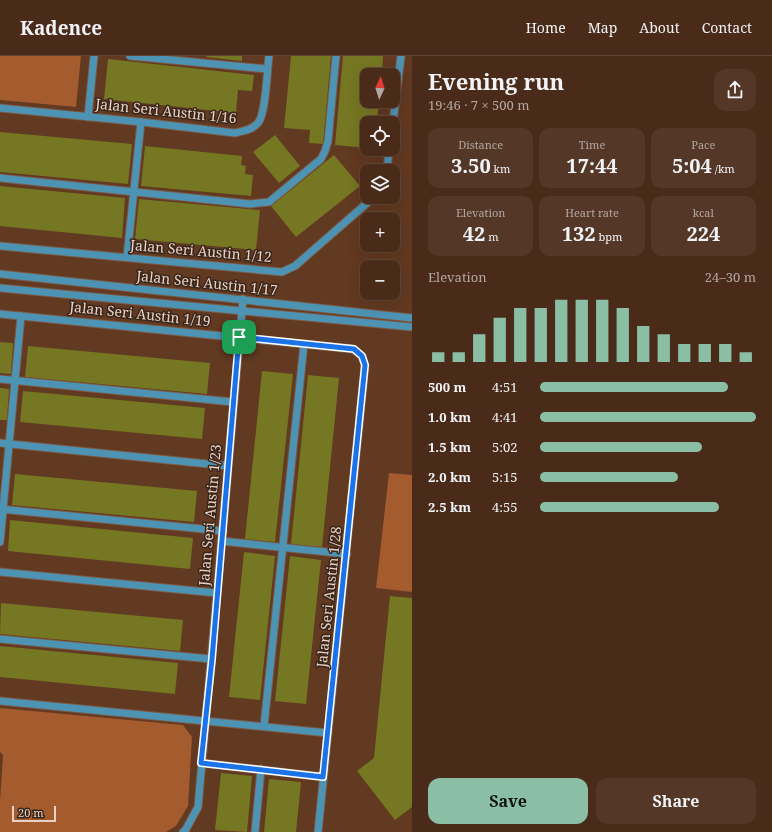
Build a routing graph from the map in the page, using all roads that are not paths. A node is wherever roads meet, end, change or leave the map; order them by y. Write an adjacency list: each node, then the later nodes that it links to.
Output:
1 (94, 56): 9 (street)
2 (130, 56): 6 (street)
3 (269, 56): 6 (street, Jalan Seri Austin 1/16)
4 (336, 56): 12 (street)
5 (401, 56): 8 (street)
6 (267, 69): 10 (street, Jalan Seri Austin 1/16)
7 (0, 108): 9 (street, Jalan Seri Austin 1/16)
8 (394, 116)
9 (88, 117): 10 (street, Jalan Seri Austin 1/16)
10 (141, 122): 12 (street)
11 (0, 178): 12 (street)
12 (133, 191): 15 (street)
13 (366, 204): 15 (street, Jalan Seri Austin 1/12)
14 (0, 246): 15 (street, Jalan Seri Austin 1/12)
15 (127, 257)
16 (0, 274): 18 (street, Jalan Seri Austin 1/17)
17 (0, 288): 19 (street, Jalan Seri Austin 1/17)
18 (243, 299): 19 (street, Jalan Seri Austin 1/23); 22 (street, Jalan Seri Austin 1/17)
19 (242, 311): 23 (street, Jalan Seri Austin 1/17); 24 (street, Jalan Seri Austin 1/23)
20 (0, 314): 21 (street, Jalan Seri Austin 1/19)
21 (21, 316): 24 (street, Jalan Seri Austin 1/19); 28 (street)
22 (412, 318)
23 (412, 327)
24 (239, 337): 25 (street, Jalan Seri Austin 1/19); 29 (street, Jalan Seri Austin 1/23)
25 (304, 344): 26 (street, Jalan Seri Austin 1/19); 37 (street)
26 (365, 365): 38 (street, Jalan Seri Austin 1/28)
27 (0, 379): 28 (street)
28 (15, 381): 29 (street); 31 (street)
29 (233, 402): 32 (street, Jalan Seri Austin 1/23)
30 (0, 443): 31 (street)
31 (9, 444): 32 (street); 33 (street)
32 (228, 466): 34 (street, Jalan Seri Austin 1/23)
33 (2, 509): 34 (street); 36 (street)
34 (223, 531): 35 (street, Jalan Seri Austin 1/23)
35 (221, 541): 37 (street); 40 (street, Jalan Seri Austin 1/23)
36 (0, 542)
37 (282, 548): 38 (street); 45 (street)
38 (347, 554): 46 (street, Jalan Seri Austin 1/28)
39 (0, 572): 40 (street)
40 (217, 594): 42 (street, Jalan Seri Austin 1/23)
41 (0, 639): 42 (street)
42 (212, 659): 44 (street, Jalan Seri Austin 1/23)
43 (0, 701): 44 (street)
44 (205, 720): 45 (street); 47 (street, Jalan Seri Austin 1/23)
45 (264, 726): 46 (street)
46 (328, 733): 49 (street, Jalan Seri Austin 1/28)
47 (201, 763): 48 (street); 50 (street, Jalan Seri Austin 1/23)
48 (261, 769): 49 (street); 51 (street)
49 (323, 777): 52 (street, Jalan Seri Austin 1/28)
50 (183, 832)
51 (255, 832)
52 (318, 832)

